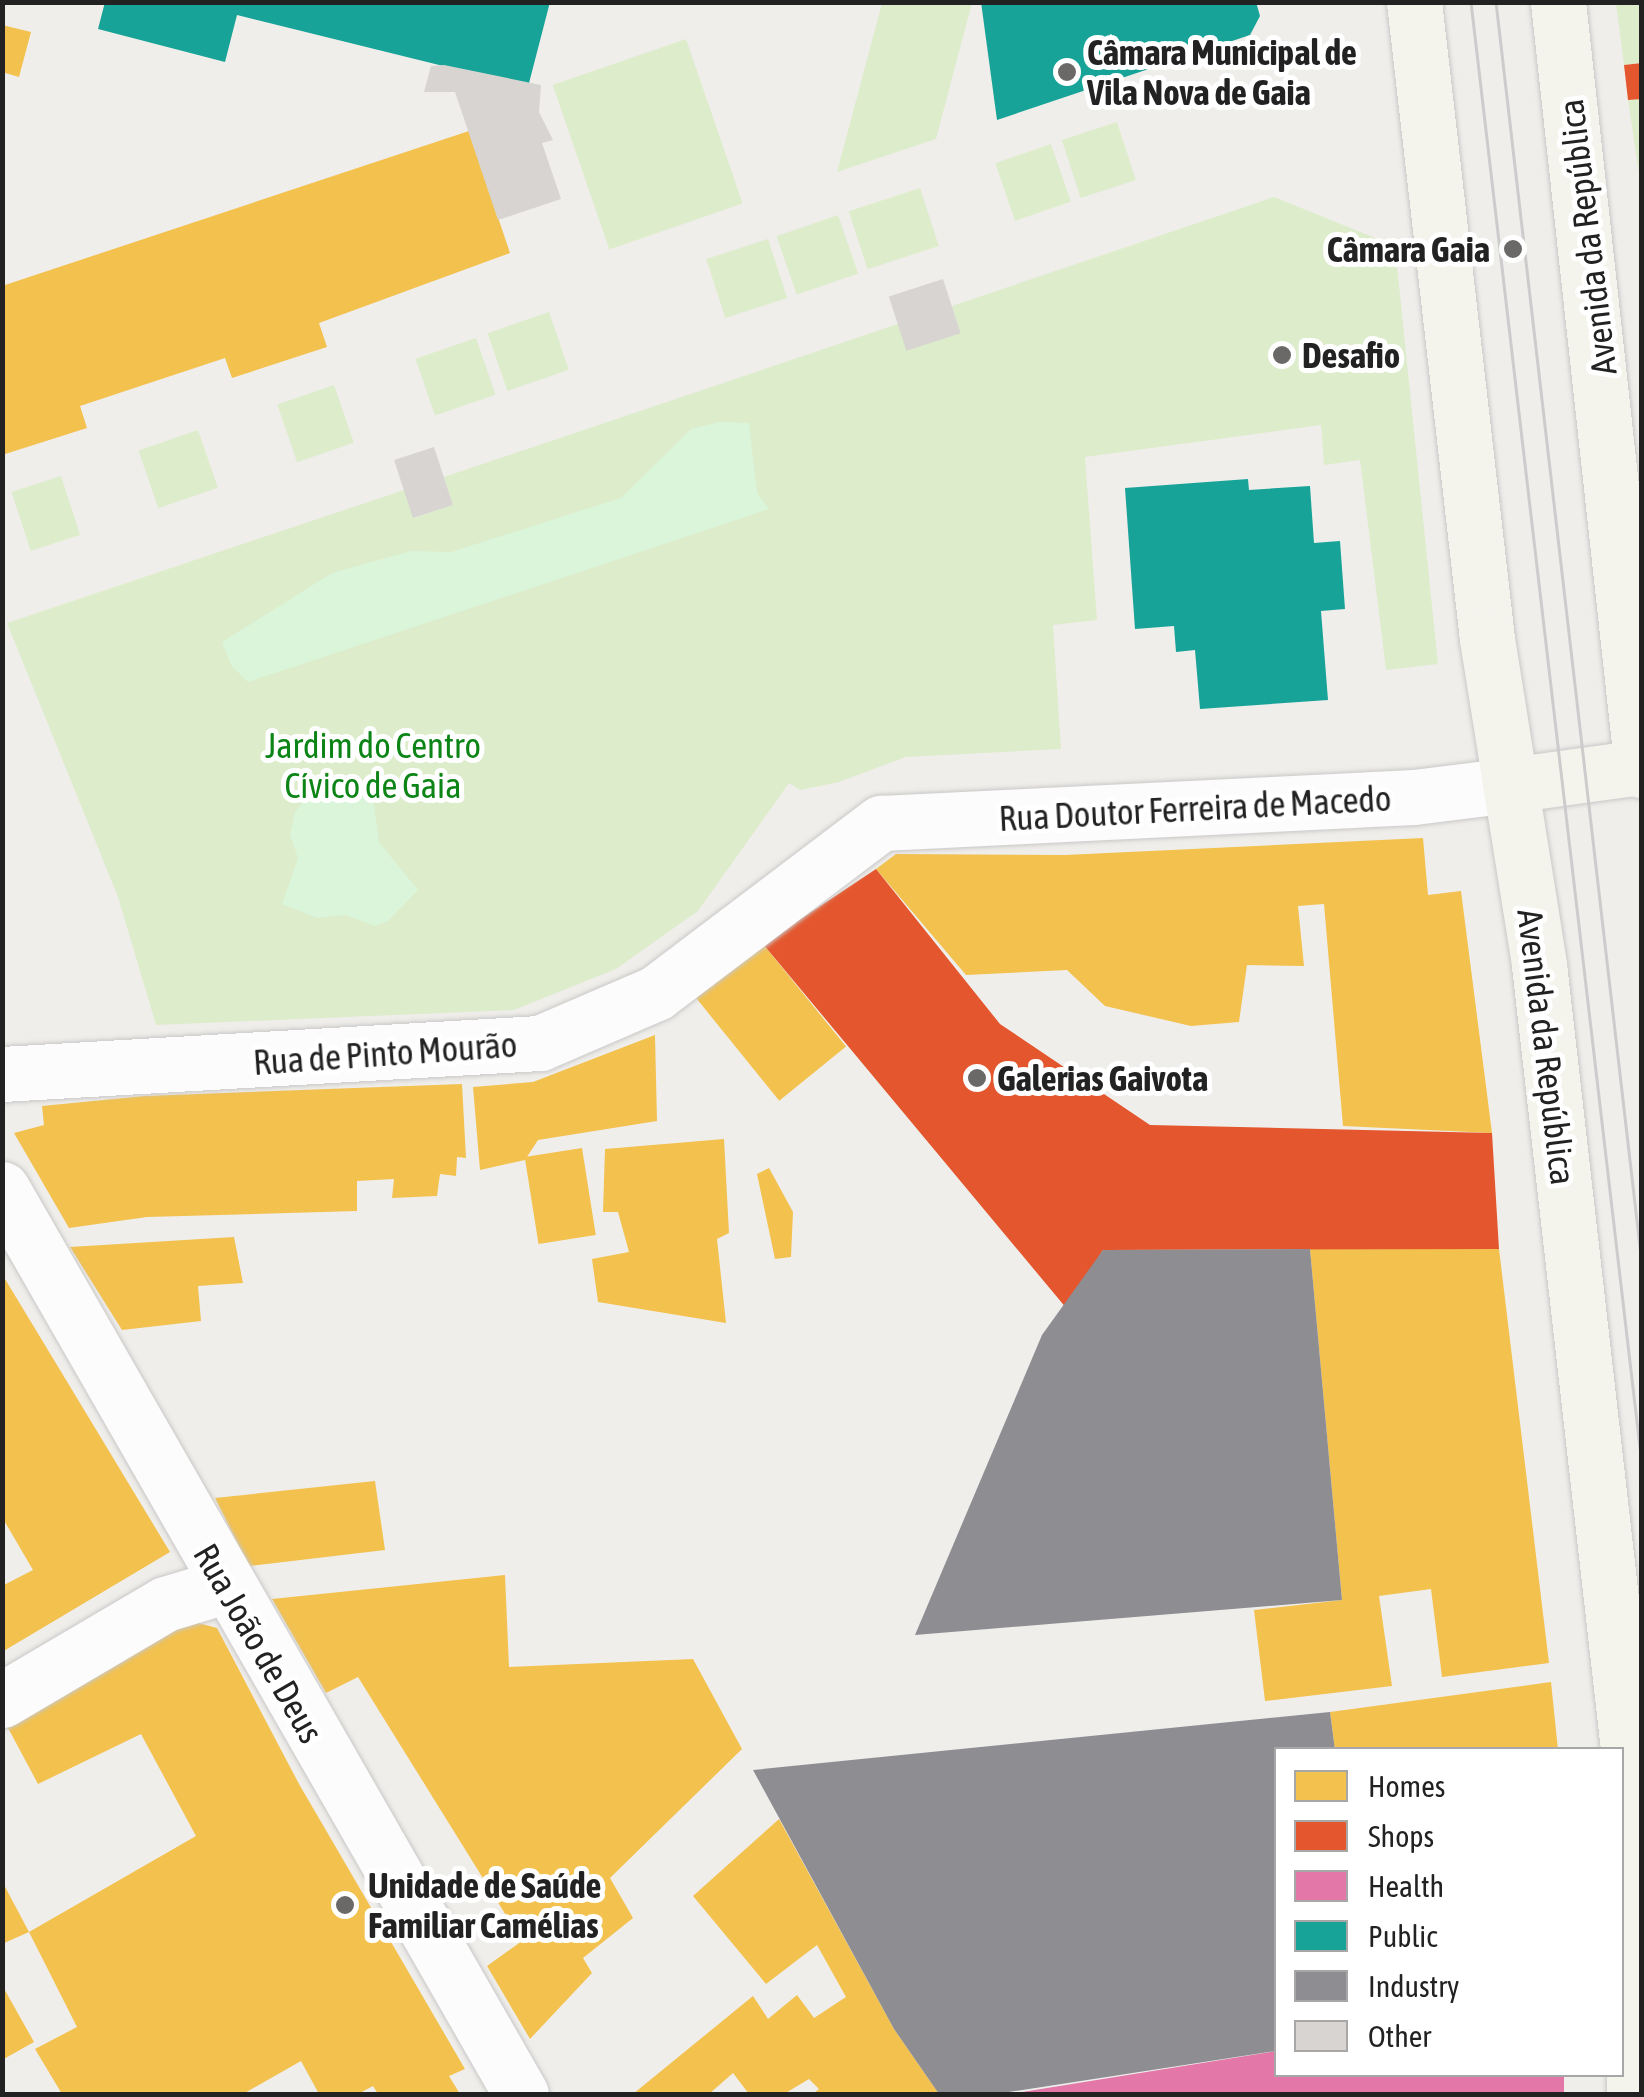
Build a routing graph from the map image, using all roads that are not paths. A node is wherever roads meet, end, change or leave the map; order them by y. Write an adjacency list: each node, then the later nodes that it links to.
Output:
1 (1414, 2): 4 (main road, Avenida da República)
2 (1558, 2): 3 (main road, Avenida da República)
3 (1641, 768): 4 (main road)
4 (1510, 785): 5 (street, Rua Doutor Ferreira de Macedo); 11 (main road, Avenida da República)
5 (880, 823): 6 (street, Rua de Pinto Mourão)
6 (2, 1074)
7 (2, 1189): 8 (street, Rua João de Deus)
8 (224, 1586): 9 (street); 10 (street, Rua João de Deus)
9 (2, 1700)
10 (521, 2094)
11 (1634, 2094)

